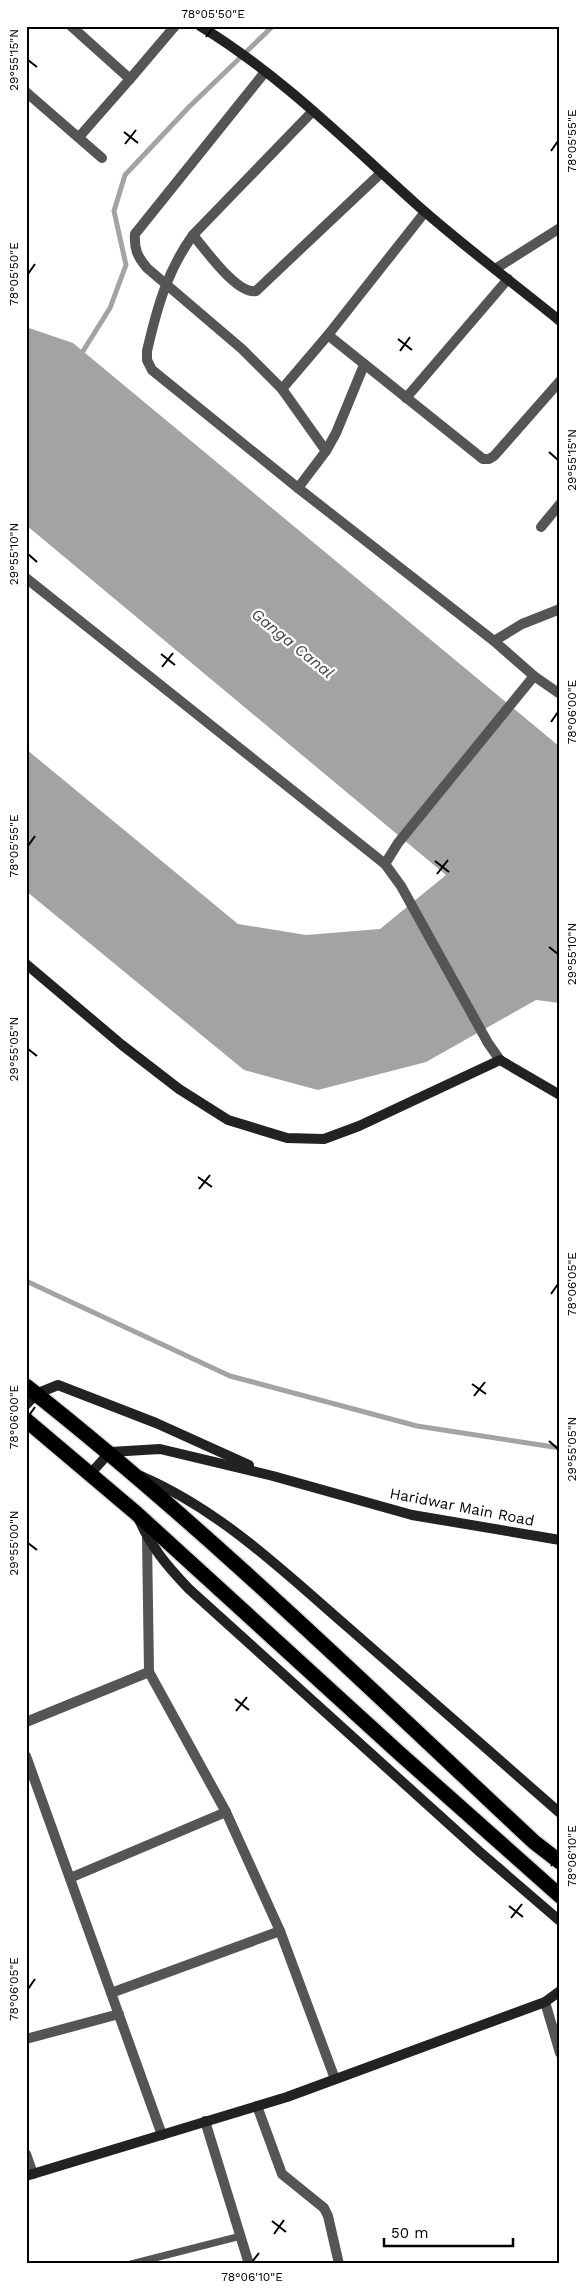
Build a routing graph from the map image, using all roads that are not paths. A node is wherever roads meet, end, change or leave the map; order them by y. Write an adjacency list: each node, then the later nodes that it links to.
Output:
1 (71, 26): 5 (street)
2 (175, 26): 5 (street)
3 (200, 26): 4 (street)
4 (264, 72): 7 (street); 16 (street)
5 (130, 79): 8 (street)
6 (26, 92): 8 (street)
7 (313, 111): 10 (street); 13 (street)
8 (78, 137): 9 (street)
9 (102, 158)
10 (381, 173): 11 (street); 13 (street)
11 (425, 212): 14 (street); 18 (street)
12 (560, 228): 14 (street)
13 (193, 235): 16 (street)
14 (495, 269): 15 (street)
15 (508, 279): 17 (street); 22 (street)
16 (166, 285): 21 (street); 24 (street)
17 (560, 321)
18 (328, 336): 19 (street); 21 (street)
19 (364, 364): 22 (street); 23 (street)
20 (560, 381): 22 (street)
21 (282, 389): 23 (street)
22 (406, 398)
23 (326, 451): 24 (street)
24 (298, 488): 29 (street)
25 (560, 504): 26 (street)
26 (541, 527)
27 (26, 578): 32 (street)
28 (560, 609): 29 (street)
29 (494, 641): 30 (street)
30 (534, 676): 31 (street); 32 (street)
31 (560, 694)
32 (385, 864): 34 (street)
33 (26, 964): 34 (street)
34 (500, 1060): 35 (street)
35 (560, 1095)
36 (31, 1390): 37 (street, Haridwar Main Road); 39 (highway); 42 (street, Haridwar Main Road)
37 (26, 1405)
38 (26, 1420): 40 (highway)
39 (110, 1452): 40 (street); 41 (highway); 42 (street, Haridwar Main Road)
40 (91, 1473): 43 (highway)
41 (135, 1473): 50 (street); 51 (highway)
42 (273, 1476): 45 (street, Haridwar Main Road)
43 (136, 1513): 44 (street); 53 (highway)
44 (147, 1538): 46 (street); 54 (street)
45 (560, 1540)
46 (148, 1672): 47 (street); 49 (street)
47 (26, 1722)
48 (26, 1756): 52 (street)
49 (226, 1812): 52 (street); 55 (street)
50 (560, 1813)
51 (560, 1862)
52 (70, 1878): 57 (street)
53 (560, 1896)
54 (560, 1921)
55 (280, 1931): 57 (street); 62 (street)
56 (560, 1991): 58 (street)
57 (111, 1992): 59 (street)
58 (546, 2002): 61 (street); 62 (street)
59 (119, 2014): 60 (street); 65 (street)
60 (26, 2039)
61 (560, 2053)
62 (335, 2079): 63 (street)
63 (257, 2106): 64 (street); 71 (street)
64 (205, 2121): 65 (street); 68 (street)
65 (162, 2135): 67 (street)
66 (26, 2154): 67 (street)
67 (30, 2175)
68 (241, 2236): 69 (lane); 70 (street)
69 (131, 2264)
70 (250, 2264)
71 (339, 2264)

